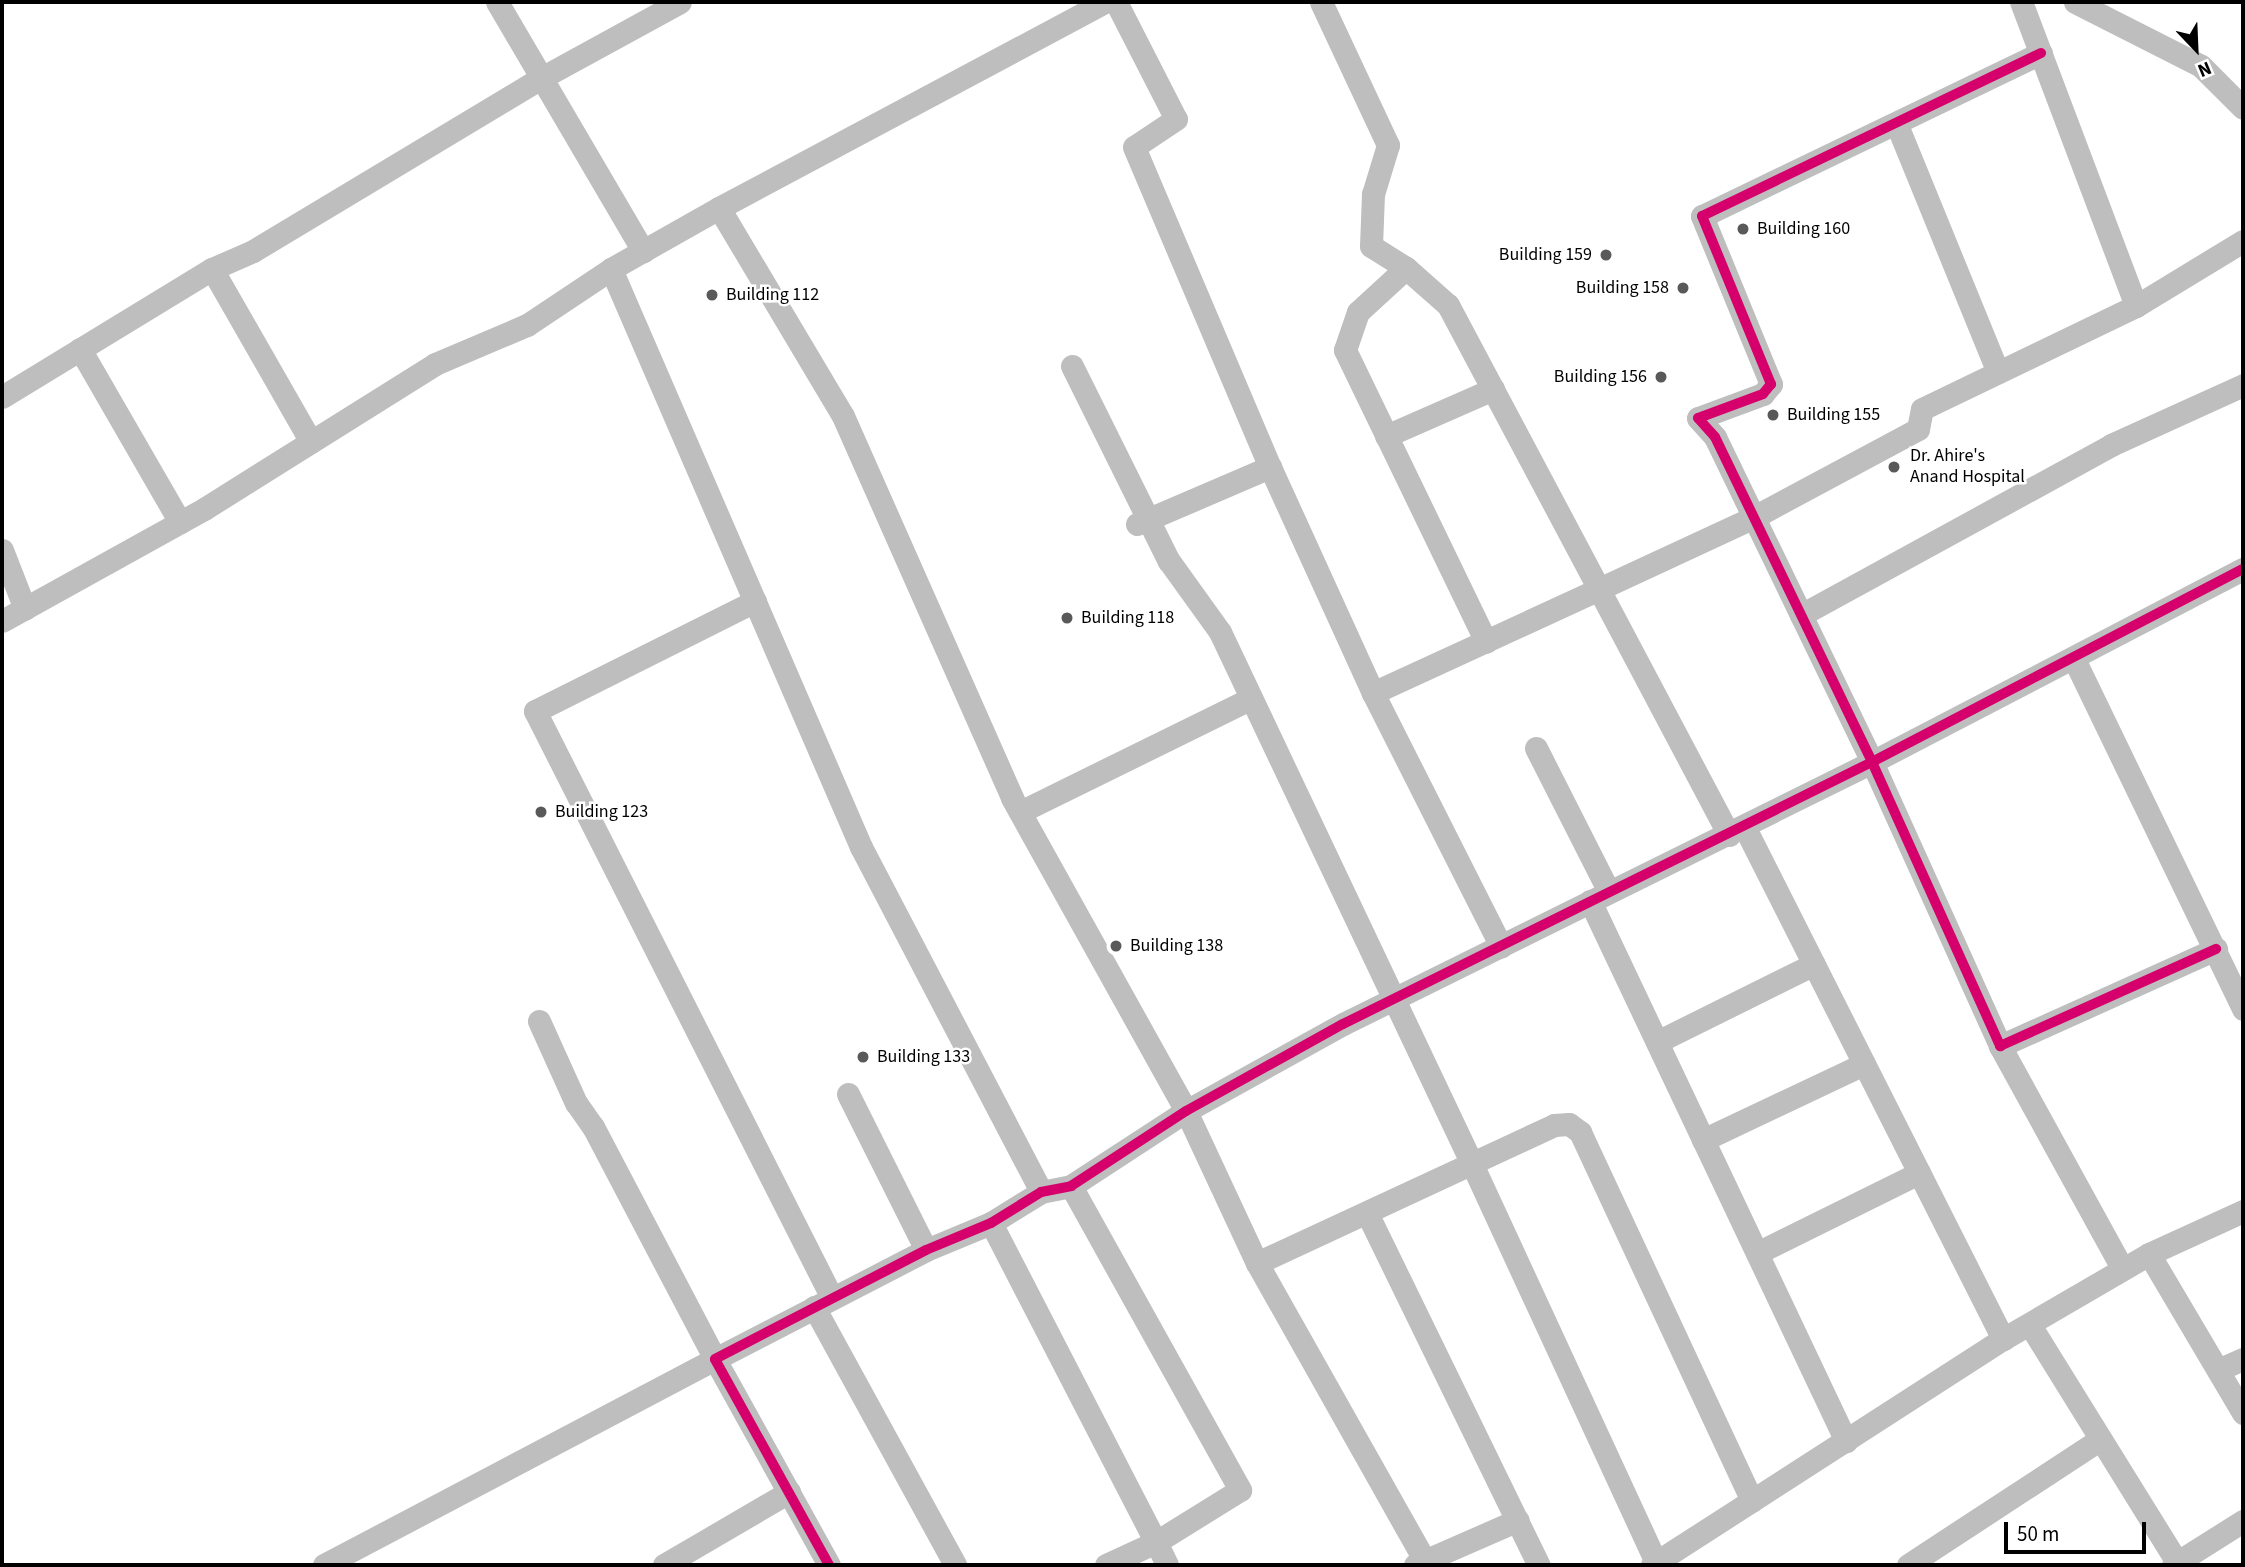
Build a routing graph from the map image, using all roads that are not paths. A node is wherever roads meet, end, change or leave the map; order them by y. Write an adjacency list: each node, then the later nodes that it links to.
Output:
1 (497, 2): 9 (street)
2 (680, 2): 9 (street)
3 (1104, 2): 12 (street)
4 (1116, 2): 27 (street)
5 (1321, 2): 15 (street)
6 (2021, 2): 8 (street)
7 (2075, 2): 10 (street)
8 (2041, 53): 11 (street); 18 (street)
9 (543, 77): 14 (street); 16 (street)
10 (2243, 108)
11 (1897, 125): 21 (street); 28 (street)
12 (719, 208): 14 (street); 44 (street)
13 (2243, 241): 18 (street)
14 (643, 251): 17 (street)
15 (1406, 268): 23 (street); 25 (street)
16 (212, 269): 19 (street); 26 (street)
17 (611, 269): 26 (street); 34 (street)
18 (2136, 306): 21 (street)
19 (80, 349): 24 (street); 29 (street)
20 (1072, 366): 30 (street)
21 (1998, 372): 28 (street)
22 (2243, 385): 36 (street)
23 (1493, 389): 25 (street); 33 (street)
24 (2, 397)
25 (1386, 436): 38 (street)
26 (311, 442): 29 (street)
27 (1270, 467): 30 (street); 40 (street)
28 (1754, 517): 33 (street); 36 (street)
29 (180, 522): 35 (street)
30 (1142, 522): 41 (street)
31 (2, 550): 35 (street)
32 (2243, 569): 39 (street)
33 (1599, 589): 38 (street); 45 (street)
34 (755, 601): 63 (street); 72 (street)
35 (25, 609): 37 (street)
36 (1801, 615): 43 (street)
37 (2, 621)
38 (1486, 642): 40 (street)
39 (2074, 659): 43 (street); 48 (street)
40 (1373, 692): 47 (street)
41 (1250, 699): 44 (street); 51 (street)
42 (1536, 748): 46 (street)
43 (1872, 762): 45 (street); 55 (street)
44 (1020, 812): 58 (street)
45 (1736, 830): 46 (street); 49 (street)
46 (1600, 897): 47 (street); 54 (street)
47 (1501, 946): 51 (street)
48 (2216, 949): 50 (street); 55 (street)
49 (1814, 964): 54 (street); 56 (street)
50 (2236, 974): 52 (street)
51 (1394, 998): 58 (street); 60 (street)
52 (2243, 1009)
53 (539, 1021): 75 (street)
54 (1657, 1042): 59 (street)
55 (2000, 1046): 71 (street)
56 (1864, 1064): 59 (street); 61 (street)
57 (848, 1094): 67 (street)
58 (1186, 1111): 62 (street); 70 (street)
59 (1703, 1140): 68 (street)
60 (1472, 1164): 65 (street); 82 (street); 87 (street)
61 (1919, 1173): 68 (street); 74 (street)
62 (1071, 1186): 63 (street); 85 (street)
63 (1041, 1192): 66 (street)
64 (2243, 1211): 69 (street)
65 (1367, 1213): 70 (street); 83 (street)
66 (991, 1223): 67 (street); 85 (street)
67 (926, 1250): 72 (street)
68 (1756, 1253): 80 (street)
69 (2149, 1254): 71 (street); 77 (street)
70 (1257, 1263): 86 (street)
71 (2122, 1268): 73 (street)
72 (823, 1303): 75 (street); 92 (street)
73 (2030, 1325): 74 (street); 79 (street)
74 (2003, 1339): 80 (street)
75 (715, 1359): 81 (street); 89 (street)
76 (2243, 1359): 77 (street)
77 (2218, 1370): 78 (street)
78 (2243, 1413)
79 (2099, 1440): 88 (street); 96 (street)
80 (1846, 1441): 82 (street)
81 (789, 1492): 90 (street); 91 (street)
82 (1752, 1501): 87 (street)
83 (1518, 1520): 86 (street); 95 (street)
84 (2242, 1526): 88 (street)
85 (1156, 1542): 93 (street); 94 (street)
86 (1420, 1563)
87 (1654, 1564)
88 (2175, 1564)
89 (324, 1565)
90 (664, 1565)
91 (829, 1565)
92 (955, 1565)
93 (1106, 1565)
94 (1167, 1565)
95 (1539, 1565)
96 (1908, 1565)

